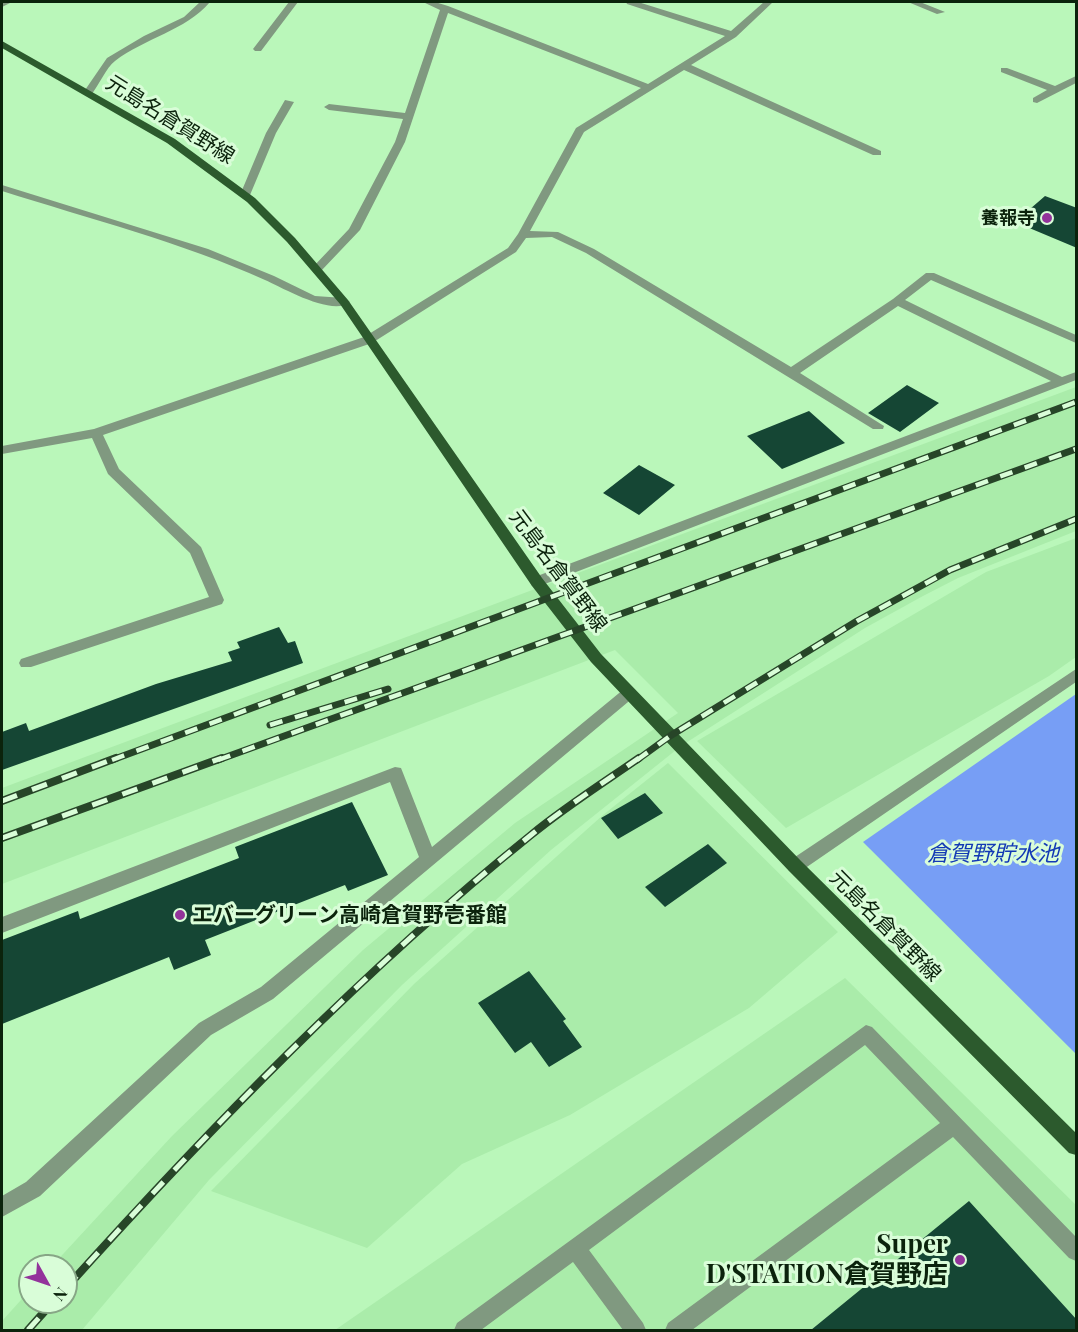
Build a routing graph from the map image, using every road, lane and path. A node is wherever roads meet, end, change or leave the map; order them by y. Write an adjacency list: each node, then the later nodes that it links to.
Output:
1 (7, 2): 8 (street)
2 (205, 2): 19 (street)
3 (293, 2): 13 (street)
4 (428, 2): 9 (street)
5 (630, 2): 11 (street)
6 (769, 2): 11 (street)
7 (913, 2): 10 (street)
8 (2, 4)
9 (445, 8): 17 (street); 23 (street)
10 (940, 12)
11 (733, 35): 14 (street)
12 (2, 44): 19 (main road, 元島名倉賀野線)
13 (258, 49)
14 (684, 66): 17 (street); 24 (street)
15 (1004, 70): 18 (street)
16 (1077, 79): 18 (street)
17 (647, 87): 27 (street)
18 (1055, 90): 20 (street)
19 (88, 93): 26 (main road, 元島名倉賀野線)
20 (1037, 100)
21 (289, 102): 26 (street)
22 (329, 107): 23 (street)
23 (409, 117): 28 (street)
24 (877, 153)
25 (2, 188): 30 (street)
26 (245, 195): 28 (main road, 元島名倉賀野線)
27 (523, 235): 31 (street); 33 (street)
28 (318, 269): 30 (main road, 元島名倉賀野線)
29 (897, 301): 32 (street); 33 (street); 35 (street)
30 (344, 302): 31 (main road, 元島名倉賀野線)
31 (368, 339): 37 (street); 39 (main road, 元島名倉賀野線)
32 (1077, 339)
33 (791, 373): 36 (street)
34 (1077, 376): 35 (street)
35 (1063, 381): 39 (street)
36 (878, 426)
37 (96, 433): 38 (street); 40 (street)
38 (2, 450)
39 (537, 582): 42 (main road, 元島名倉賀野線)
40 (26, 663)
41 (1077, 675): 44 (street)
42 (629, 693): 43 (street); 44 (main road, 元島名倉賀野線)
43 (428, 860): 45 (street); 48 (street)
44 (795, 866): 47 (main road, 元島名倉賀野線)
45 (2, 925)
46 (954, 1124): 49 (street); 50 (street); 53 (street)
47 (1077, 1146)
48 (2, 1207)
49 (576, 1248): 51 (street); 52 (street)
50 (1077, 1251)
51 (464, 1330)
52 (636, 1330)
53 (675, 1330)

